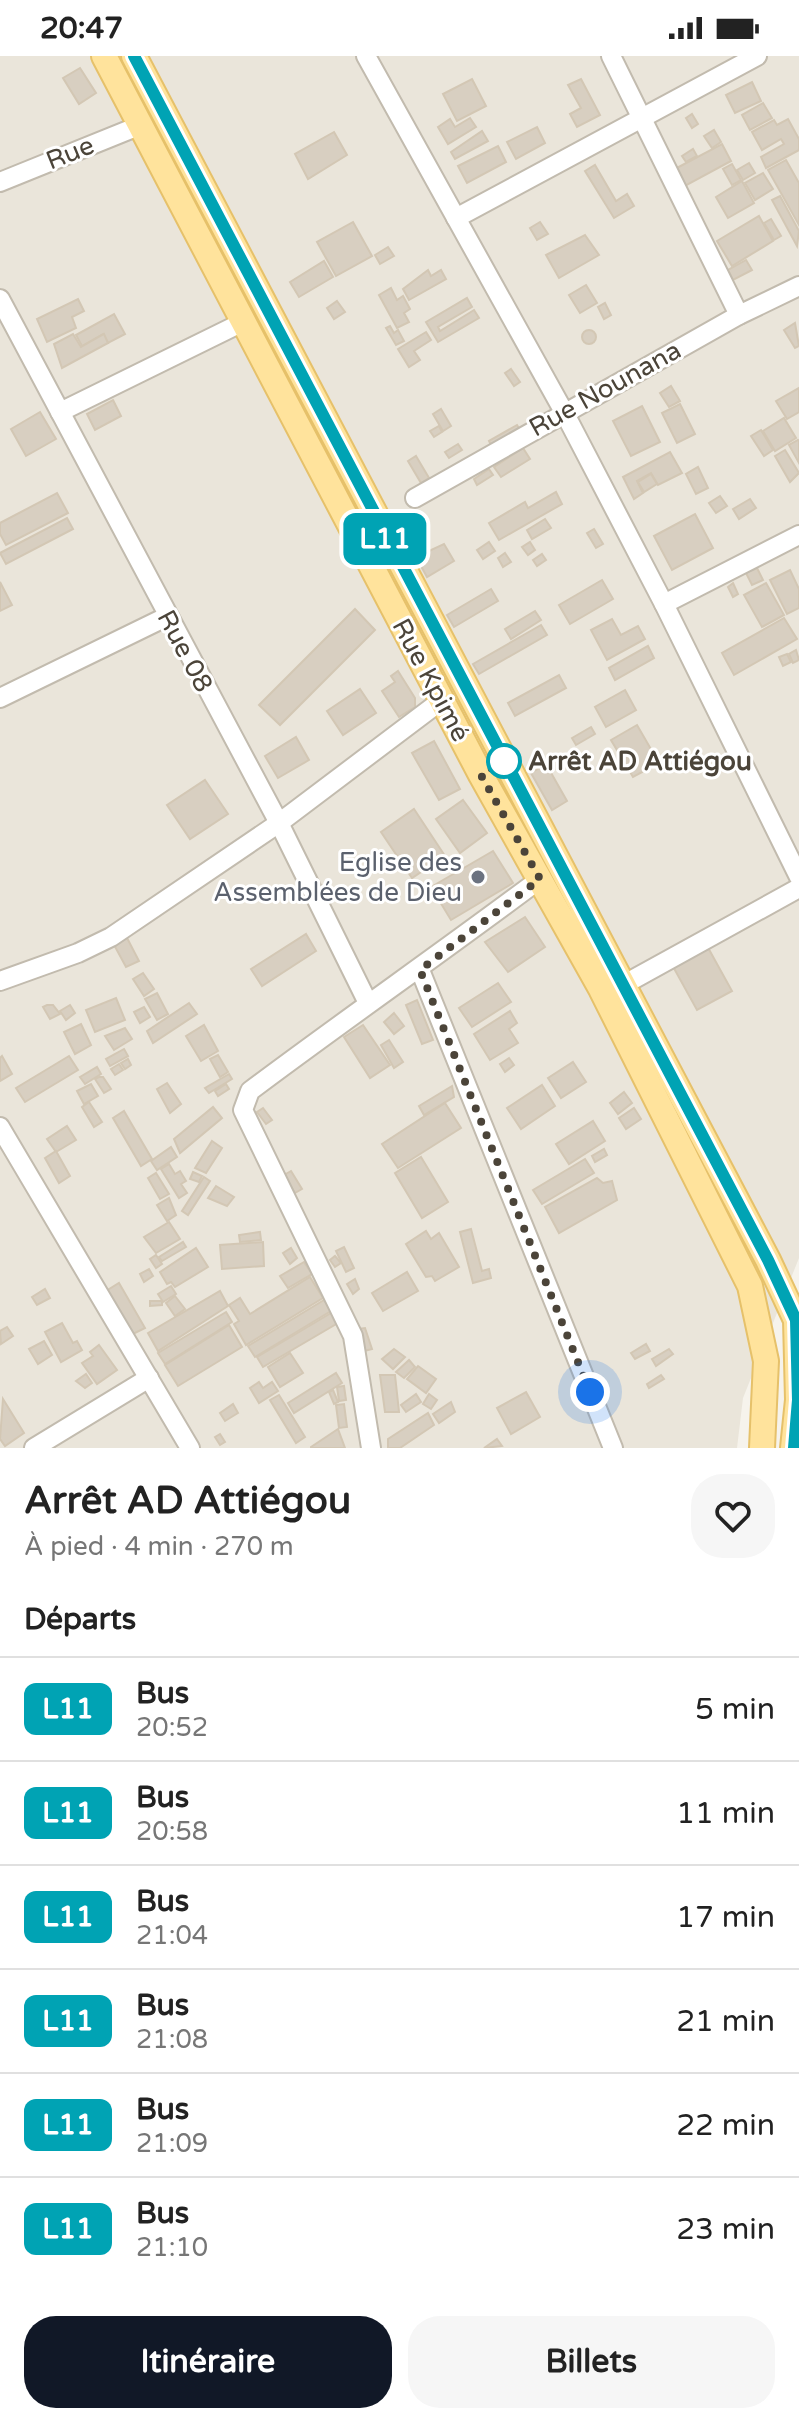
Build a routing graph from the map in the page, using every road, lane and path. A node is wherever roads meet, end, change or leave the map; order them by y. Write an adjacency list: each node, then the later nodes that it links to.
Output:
1 (104, 56): 7 (main road, Rue Kpimé)
2 (134, 56): 28 (main road, Rue Kpimé)
3 (366, 56): 9 (street)
4 (611, 56): 6 (street)
5 (757, 56): 6 (street)
6 (643, 119): 9 (street); 12 (street)
7 (141, 125): 8 (street, Rue); 13 (main road, Rue Kpimé)
8 (0, 182)
9 (456, 218): 15 (street)
10 (799, 286): 12 (street, Rue Nounana)
11 (0, 299): 14 (street, Rue 08)
12 (739, 315): 15 (street, Rue Nounana)
13 (243, 322): 14 (street); 21 (main road, Rue Kpimé)
14 (60, 412): 19 (street, Rue 08)
15 (564, 412): 16 (street, Rue Nounana); 18 (street)
16 (415, 498)
17 (799, 535): 18 (street)
18 (664, 604): 23 (street)
19 (166, 617): 20 (street); 22 (street, Rue 08)
20 (0, 698)
21 (442, 700): 22 (street); 24 (main road, Rue Kpimé)
22 (279, 823): 27 (street); 29 (street, Rue 08)
23 (799, 877)
24 (540, 879): 26 (street); 37 (main road, Rue Kpimé)
25 (799, 888): 28 (street)
26 (420, 970): 29 (street); 36 (street)
27 (0, 981)
28 (623, 985): 31 (main road, Rue Kpimé)
29 (368, 1003): 35 (street)
30 (0, 1127): 32 (street)
31 (797, 1314): 38 (main road, Rue Kpimé)
32 (149, 1378): 33 (street); 34 (street)
33 (34, 1448)
34 (190, 1448)
35 (371, 1448)
36 (613, 1448)
37 (762, 1448)
38 (793, 1448)

